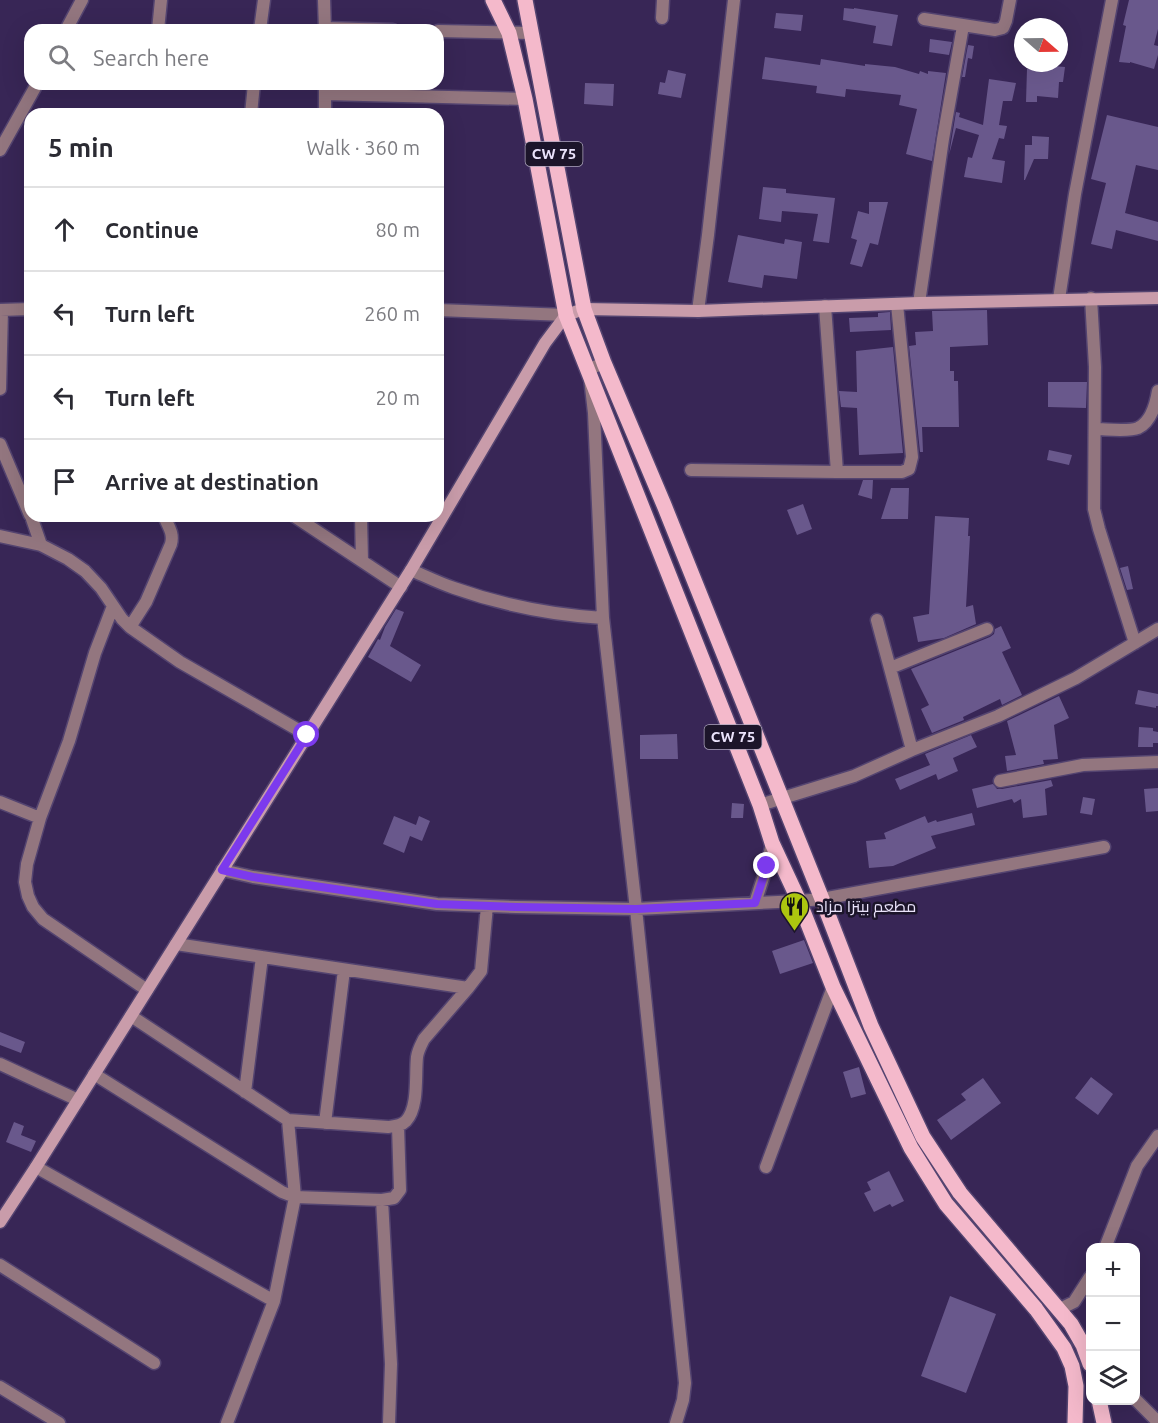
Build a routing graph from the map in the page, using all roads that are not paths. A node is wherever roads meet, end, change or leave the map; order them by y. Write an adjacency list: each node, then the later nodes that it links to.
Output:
1 (82, 0): 13 (street)
2 (161, 0): 14 (street)
3 (264, 0): 15 (street)
4 (324, 0): 16 (street)
5 (493, 0): 19 (main road, CW 75)
6 (525, 0): 20 (main road, CW 75)
7 (663, 0): 11 (street)
8 (734, 0): 39 (street)
9 (1010, 0): 17 (street)
10 (1112, 0): 31 (street)
11 (662, 18)
12 (924, 19): 17 (street)
13 (69, 24)
14 (159, 24)
15 (261, 24)
16 (325, 24)
17 (963, 26): 32 (street)
18 (444, 31): 19 (street)
19 (509, 33): 20 (street); 25 (main road, CW 75)
20 (531, 33): 36 (main road, CW 75)
21 (34, 90): 28 (street)
22 (253, 90): 26 (street)
23 (325, 90): 27 (street)
24 (345, 90): 25 (street)
25 (525, 99): 40 (main road, CW 75)
26 (252, 108)
27 (325, 108)
28 (0, 150)
29 (1091, 298): 30 (main road); 31 (main road); 45 (street)
30 (1158, 298)
31 (1059, 299): 32 (main road)
32 (919, 303): 33 (main road)
33 (897, 304): 34 (main road); 48 (street)
34 (825, 306): 39 (main road); 48 (street)
35 (24, 309): 37 (street)
36 (584, 309): 39 (main road); 40 (main road); 41 (main road, CW 75)
37 (1, 310): 43 (street)
38 (444, 310): 40 (street)
39 (698, 310)
40 (566, 315): 42 (main road, CW 75); 52 (main road)
41 (604, 363): 42 (street); 50 (main road, CW 75)
42 (588, 369): 51 (main road, CW 75); 64 (street)
43 (0, 389)
44 (1158, 391): 45 (street)
45 (1095, 429): 69 (street)
46 (0, 444): 49 (street)
47 (692, 470): 48 (street)
48 (837, 472)
49 (24, 501)
50 (664, 505): 51 (main road); 75 (main road, CW 75)
51 (644, 512): 77 (main road, CW 75)
52 (444, 514)
53 (33, 522): 59 (street)
54 (167, 522): 66 (street)
55 (303, 522): 60 (street)
56 (361, 522): 60 (street)
57 (439, 522): 61 (main road)
58 (0, 536): 59 (street)
59 (41, 545): 63 (street)
60 (362, 561): 62 (street)
61 (411, 570): 62 (main road); 64 (street)
62 (401, 586): 71 (main road)
63 (113, 606): 66 (street); 78 (street)
64 (603, 618): 86 (street)
65 (878, 620): 70 (street)
66 (130, 627): 71 (street)
67 (1158, 628): 69 (street)
68 (987, 629): 70 (street)
69 (1135, 643): 72 (street)
70 (890, 668): 72 (street)
71 (307, 735): 81 (main road)
72 (912, 750): 75 (street)
73 (1158, 762): 74 (street)
74 (1000, 781)
75 (781, 798): 77 (street); 82 (main road, CW 75)
76 (0, 802): 78 (street)
77 (760, 805): 79 (main road, CW 75)
78 (40, 818): 92 (street)
79 (772, 843): 83 (main road, CW 75); 84 (street)
80 (1104, 847): 82 (street)
81 (222, 870): 85 (street); 87 (main road)
82 (822, 899): 83 (street); 111 (main road, CW 75)
83 (799, 902): 84 (street); 90 (main road, CW 75)
84 (755, 903): 86 (street)
85 (487, 906): 86 (street); 91 (street)
86 (636, 909): 121 (street)
87 (176, 944): 88 (street); 92 (main road)
88 (262, 957): 89 (street); 96 (street)
89 (344, 970): 91 (street); 99 (street)
90 (833, 987): 103 (street); 122 (main road, CW 75)
91 (468, 988): 100 (street)
92 (147, 990): 93 (main road)
93 (131, 1016): 95 (main road); 96 (street)
94 (0, 1064): 97 (street)
95 (94, 1074): 97 (main road); 104 (street)
96 (245, 1092): 98 (street)
97 (78, 1100): 102 (main road)
98 (288, 1120): 99 (street); 104 (street)
99 (326, 1123): 100 (street)
100 (398, 1126): 105 (street)
101 (1158, 1136): 107 (street)
102 (36, 1167): 106 (main road); 110 (street)
103 (766, 1167)
104 (295, 1197): 105 (street); 110 (street)
105 (382, 1200): 120 (street)
106 (0, 1222)
107 (1107, 1243)
108 (0, 1265): 113 (street)
109 (1086, 1283): 111 (street)
110 (274, 1301): 119 (street)
111 (1060, 1309): 112 (main road, CW 75)
112 (1086, 1353)
113 (154, 1363)
114 (0, 1387): 118 (street)
115 (1140, 1404): 117 (street)
116 (1100, 1405): 123 (main road)
117 (1158, 1422)
118 (59, 1423)
119 (227, 1423)
120 (389, 1423)
121 (676, 1423)
122 (1075, 1423)
123 (1104, 1423)

